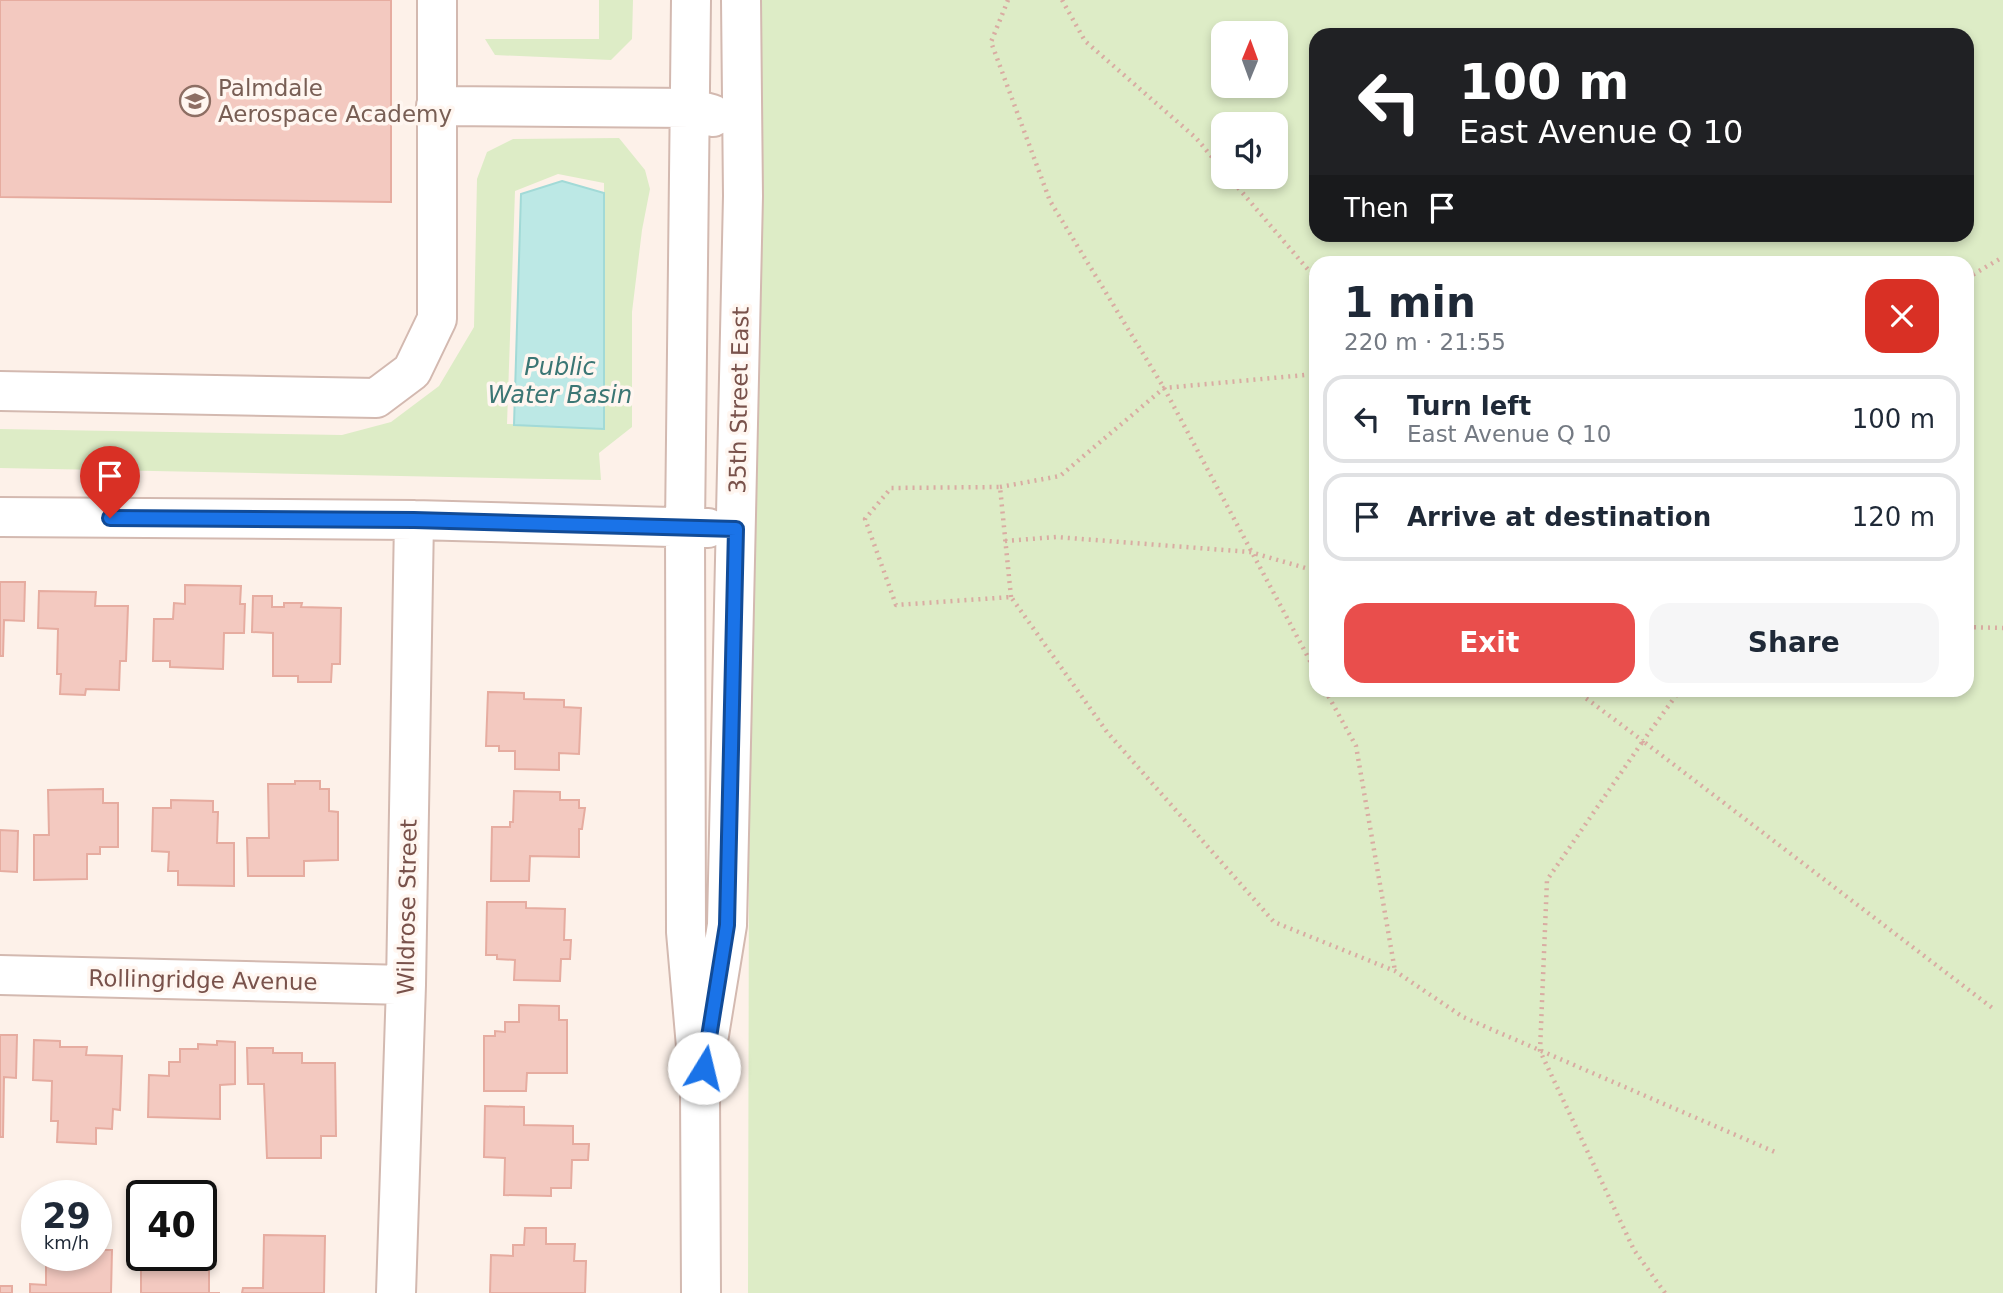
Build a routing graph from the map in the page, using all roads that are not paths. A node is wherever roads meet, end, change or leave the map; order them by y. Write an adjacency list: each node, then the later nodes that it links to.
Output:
1 (438, 0): 4 (street)
2 (691, 0): 5 (street, 35th Street East)
3 (741, 0): 6 (street, 35th Street East)
4 (436, 106): 5 (street); 7 (street)
5 (690, 108): 6 (street); 10 (street, 35th Street East)
6 (739, 390): 11 (street, 35th Street East)
7 (0, 391)
8 (0, 517): 9 (street)
9 (414, 520): 10 (street); 13 (street, Wildrose Street)
10 (685, 527): 11 (street); 14 (street, 35th Street East)
11 (736, 529): 14 (street, 35th Street East)
12 (0, 975): 13 (street, Rollingridge Avenue)
13 (405, 985): 15 (street, Wildrose Street)
14 (700, 1092): 16 (street, 35th Street East)
15 (396, 1293)
16 (701, 1293)

